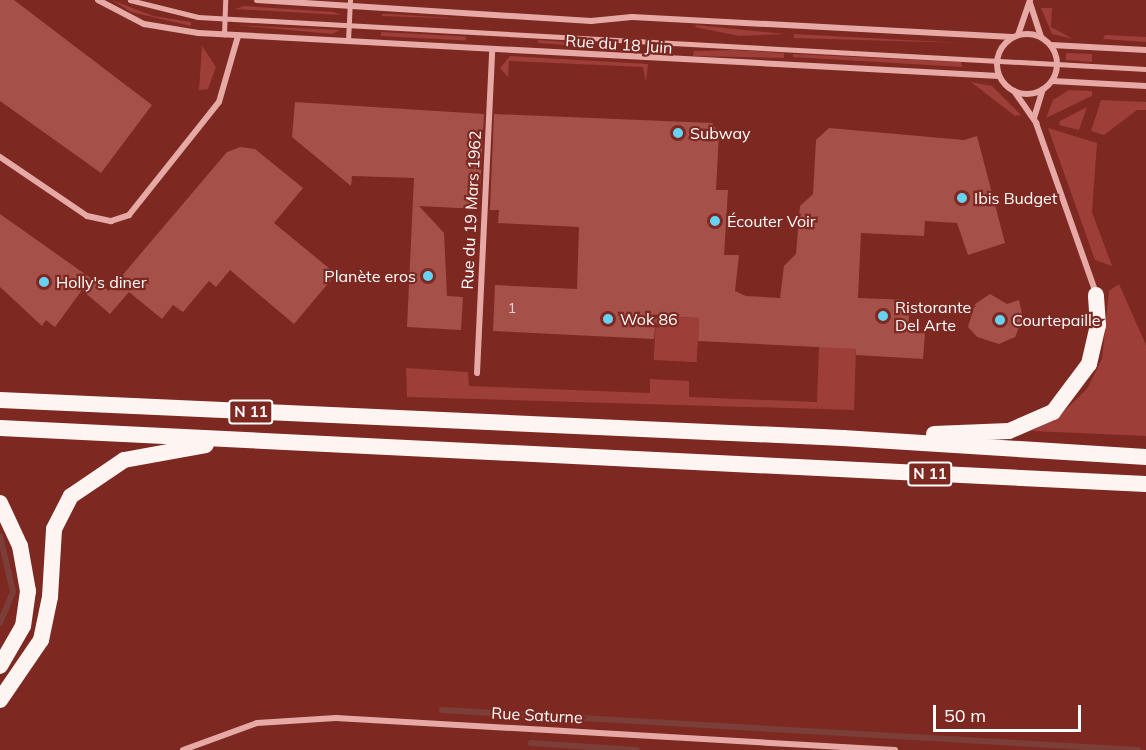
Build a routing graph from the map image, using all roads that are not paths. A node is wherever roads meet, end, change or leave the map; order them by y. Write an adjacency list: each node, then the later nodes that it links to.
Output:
1 (98, 0): 9 (street, Rue du 18 Juin)
2 (130, 0): 7 (lane)
3 (225, 0): 7 (lane)
4 (257, 0): 6 (street, Rue du 18 Juin)
5 (1030, 1): 11 (street); 12 (street)
6 (350, 2): 8 (lane); 11 (street, Rue du 18 Juin)
7 (225, 19): 8 (lane); 9 (lane)
8 (349, 25): 13 (lane); 17 (lane)
9 (224, 35): 10 (street, Rue du 18 Juin)
10 (238, 36): 13 (street, Rue du 18 Juin); 26 (street)
11 (1015, 36): 12 (street, Rue du 18 Juin); 17 (street)
12 (1041, 37): 14 (street)
13 (348, 41): 15 (street, Rue du 18 Juin)
14 (1051, 45): 16 (street); 18 (street)
15 (492, 50): 20 (street, Rue du 18 Juin); 28 (street, Rue du 19 Mars 1962)
16 (1146, 50)
17 (997, 60): 18 (lane); 20 (street)
18 (1058, 64): 19 (lane); 21 (street)
19 (1146, 69)
20 (999, 76): 24 (street)
21 (1052, 81): 22 (street); 23 (street)
22 (1146, 86)
23 (1043, 89): 24 (street); 25 (street)
24 (1014, 91): 25 (street)
25 (1034, 118): 27 (street)
26 (0, 157)
27 (1096, 295): 31 (highway)
28 (477, 373)
29 (0, 400): 31 (highway, N 11)
30 (0, 428): 32 (highway, N 11)
31 (843, 438): 33 (highway, N 11)
32 (248, 439): 34 (highway, N 11); 37 (highway)
33 (1146, 457)
34 (1146, 484)
35 (0, 503): 36 (highway)
36 (0, 666)
37 (0, 700)
38 (183, 750): 39 (street, Rue Saturne)
39 (895, 750)

